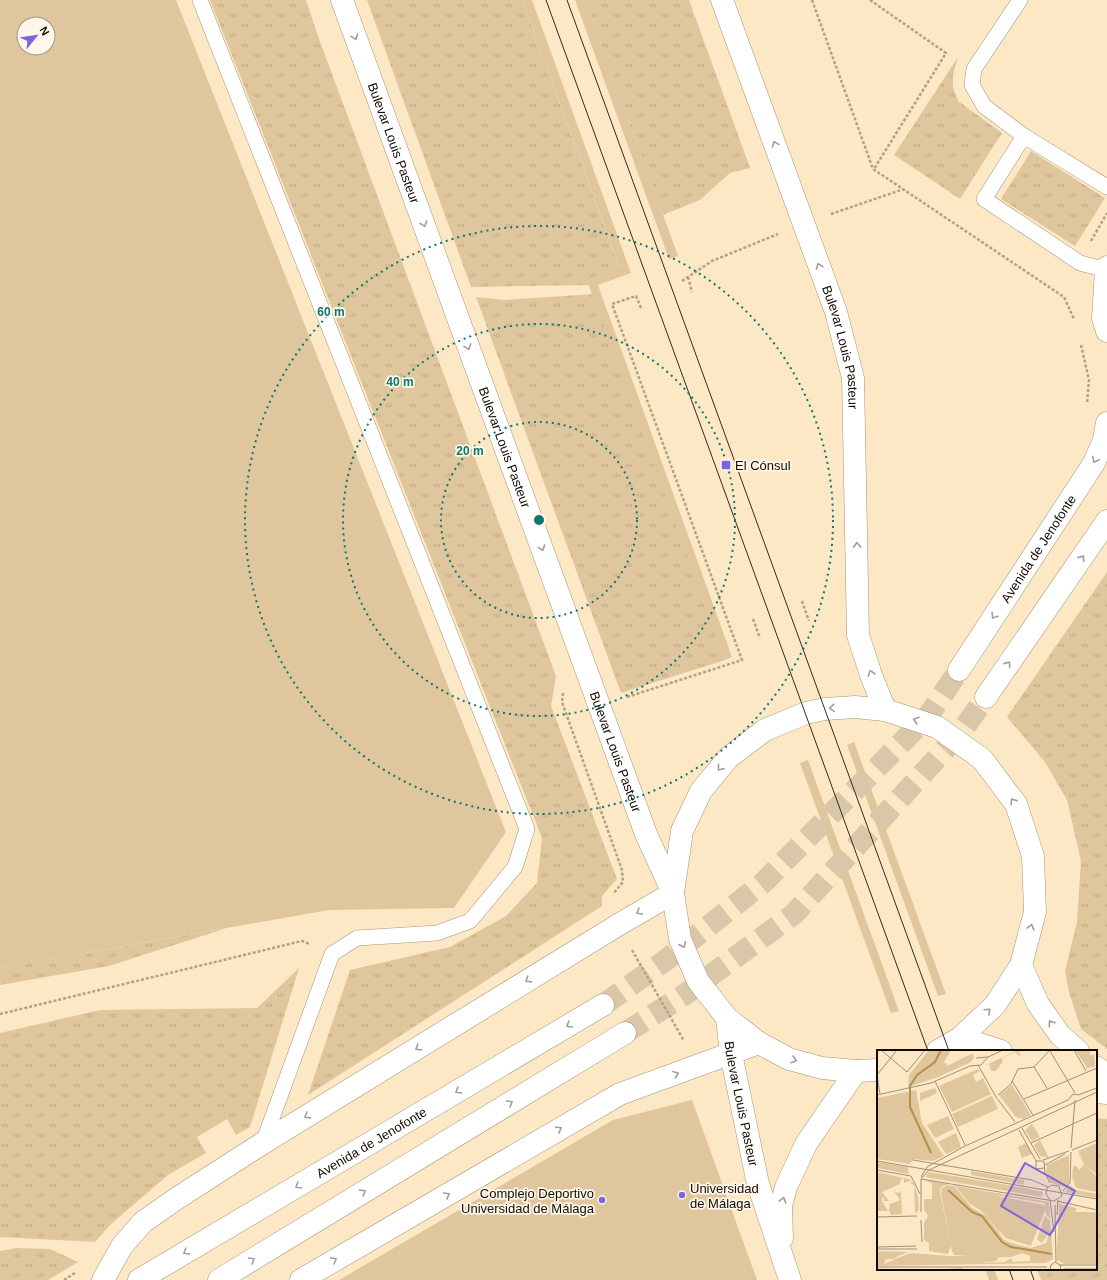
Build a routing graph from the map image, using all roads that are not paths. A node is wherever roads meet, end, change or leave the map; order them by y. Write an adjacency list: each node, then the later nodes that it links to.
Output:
1 (200, 0): 31 (lane)
2 (342, 0): 14 (street, Bulevar Louis Pasteur, one-way to 14)
3 (722, 0): 13 (street, Bulevar Louis Pasteur, one-way to 3)
4 (1020, 0): 5 (lane)
5 (1024, 136): 6 (lane); 7 (lane)
6 (1107, 187)
7 (1106, 269): 8 (street)
8 (1107, 331)
9 (1107, 423): 11 (street, Avenida de Jenofonte, one-way to 11)
10 (1107, 521): 12 (street, one-way to 10)
11 (959, 670)
12 (986, 696)
13 (885, 710): 14 (street, one-way to 14); 15 (street, one-way to 13)
14 (673, 893): 17 (street, one-way to 17); 31 (street, one-way to 31)
15 (1020, 965): 19 (street, one-way to 15); 23 (street, one-way to 15)
16 (603, 1005): 33 (street, Avenida de Jenofonte, one-way to 33)
17 (727, 1018): 20 (street); 24 (street, Bulevar Louis Pasteur)
18 (625, 1033): 34 (street, one-way to 18)
19 (960, 1038): 21 (street); 22 (street)
20 (759, 1044): 24 (street); 27 (street, one-way to 27)
21 (940, 1050)
22 (998, 1050)
23 (1077, 1050)
24 (731, 1054): 35 (street, one-way to 24); 36 (street, Bulevar Louis Pasteur)
25 (1097, 1068): 28 (street)
26 (877, 1070): 27 (street)
27 (856, 1071): 36 (street, Bulevar Louis Pasteur, one-way to 27)
28 (1107, 1074)
29 (1097, 1092): 30 (street)
30 (1107, 1093)
31 (263, 1143): 32 (street)
32 (103, 1280)
33 (139, 1280)
34 (218, 1280)
35 (301, 1280)
36 (790, 1280)

